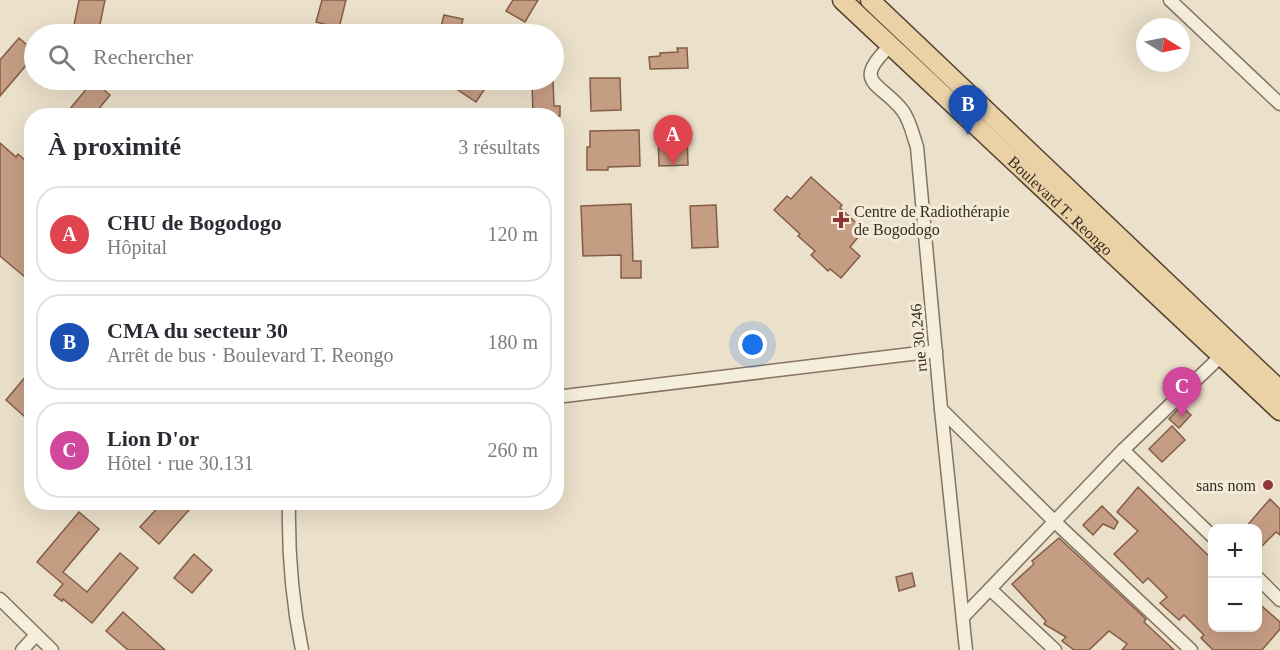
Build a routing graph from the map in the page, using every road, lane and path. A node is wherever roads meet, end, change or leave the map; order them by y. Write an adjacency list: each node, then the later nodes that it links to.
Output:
1 (842, 0): 4 (main road, Boulevard T. Reongo)
2 (870, 0): 8 (main road, Boulevard T. Reongo)
3 (1170, 0): 5 (street)
4 (890, 46): 6 (street, rue 30.246); 7 (main road, Boulevard T. Reongo)
5 (1280, 104)
6 (936, 351): 9 (street); 10 (street, rue 30.246)
7 (1222, 355): 11 (main road, Boulevard T. Reongo); 12 (street)
8 (1280, 390)
9 (564, 396)
10 (941, 409): 14 (street); 20 (street, rue 30.246)
11 (1280, 411)
12 (1123, 450): 14 (street); 15 (street)
13 (289, 510): 24 (street)
14 (1054, 521): 17 (street); 27 (street)
15 (1208, 532)
16 (1262, 583): 19 (street)
17 (990, 589): 20 (street); 26 (street)
18 (0, 599): 21 (street)
19 (1280, 600)
20 (963, 617): 25 (street, rue 30.246)
21 (36, 635): 22 (street); 23 (street)
22 (22, 650)
23 (52, 650)
24 (302, 650)
25 (966, 650)
26 (1055, 650)
27 (1191, 650)

